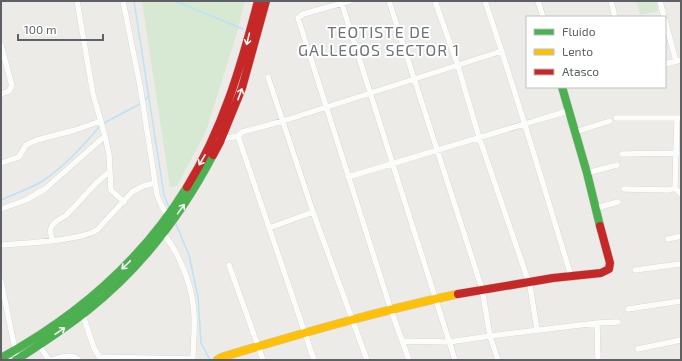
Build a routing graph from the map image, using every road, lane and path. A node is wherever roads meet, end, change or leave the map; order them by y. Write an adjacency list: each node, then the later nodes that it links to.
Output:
1 (77, 1): 30 (street)
2 (123, 1): 47 (street)
3 (258, 1): 56 (main road, one-way to 56)
4 (266, 1): 37 (main road, one-way to 4)
5 (350, 1): 12 (street)
6 (389, 1): 23 (street)
7 (435, 1): 21 (street)
8 (485, 1): 18 (street)
9 (538, 1): 13 (street)
10 (610, 1): 14 (street)
11 (660, 1): 15 (street)
12 (341, 2): 25 (street); 27 (street)
13 (542, 16)
14 (615, 16)
15 (664, 16)
16 (666, 21): 19 (street)
17 (1, 47): 26 (street)
18 (502, 51): 21 (street); 32 (street)
19 (678, 61): 20 (street)
20 (666, 64)
21 (458, 66): 23 (street); 36 (street)
22 (268, 77): 31 (street)
23 (414, 79): 25 (street); 38 (street)
24 (562, 88): 28 (main road)
25 (370, 93): 27 (street); 42 (street)
26 (1, 94)
27 (326, 108): 31 (street); 46 (street)
28 (568, 111): 32 (street); 33 (main road)
29 (679, 118): 33 (street); 39 (street)
30 (100, 121): 34 (street); 41 (street)
31 (283, 121): 35 (street); 55 (street)
32 (525, 124): 36 (street); 66 (street)
33 (575, 132): 45 (main road)
34 (105, 136): 44 (street); 54 (street)
35 (238, 136): 37 (street); 57 (street)
36 (479, 137): 38 (street); 67 (street)
37 (222, 139): 58 (main road, one-way to 37)
38 (437, 150): 42 (street); 69 (street)
39 (677, 153): 40 (street); 48 (street)
40 (622, 154)
41 (1, 162)
42 (393, 164): 46 (street); 70 (street)
43 (617, 165): 45 (street)
44 (109, 172): 51 (street); 61 (street)
45 (587, 173): 53 (main road)
46 (348, 177): 74 (street)
47 (155, 183): 51 (street); 56 (street)
48 (675, 188): 49 (street); 50 (street)
49 (624, 189)
50 (681, 194)
51 (124, 202): 61 (street)
52 (618, 202): 53 (street)
53 (596, 208): 66 (main road)
54 (1, 209)
55 (313, 212): 57 (street); 75 (street)
56 (168, 215): 73 (main road, one-way to 73)
57 (269, 228): 79 (street)
58 (163, 234): 73 (main road); 90 (street)
59 (681, 236): 60 (street)
60 (668, 239)
61 (52, 240): 62 (street)
62 (1, 245)
63 (681, 264): 65 (street)
64 (229, 265): 85 (street)
65 (634, 270)
66 (571, 276): 67 (main road)
67 (528, 281): 69 (main road); 78 (street)
68 (1, 282): 87 (street)
69 (482, 289): 70 (main road); 80 (street)
70 (436, 299): 74 (main road); 83 (street)
71 (681, 301): 72 (street)
72 (628, 309)
73 (81, 310): 84 (main road, one-way to 73); 87 (main road); 88 (street)
74 (391, 310): 75 (main road); 82 (street)
75 (353, 320): 79 (main road); 98 (street)
76 (597, 322): 77 (street); 78 (street); 102 (street)
77 (618, 322)
78 (537, 330): 80 (street)
79 (305, 333): 85 (main road); 97 (street)
80 (490, 336): 83 (street); 101 (street)
81 (681, 340): 86 (street)
82 (403, 341): 83 (street); 99 (street)
83 (449, 342): 100 (street)
84 (39, 345): 91 (main road); 92 (street)
85 (259, 346): 95 (main road); 96 (street)
86 (638, 349)
87 (6, 354): 91 (street)
88 (100, 359): 89 (street)
89 (146, 359): 90 (street)
90 (195, 359)
91 (17, 360)
92 (49, 360)
93 (52, 360): 94 (street)
94 (80, 360)
95 (217, 360)
96 (263, 360)
97 (314, 360)
98 (367, 360)
99 (409, 360)
100 (455, 360)
101 (498, 360)
102 (598, 360)

